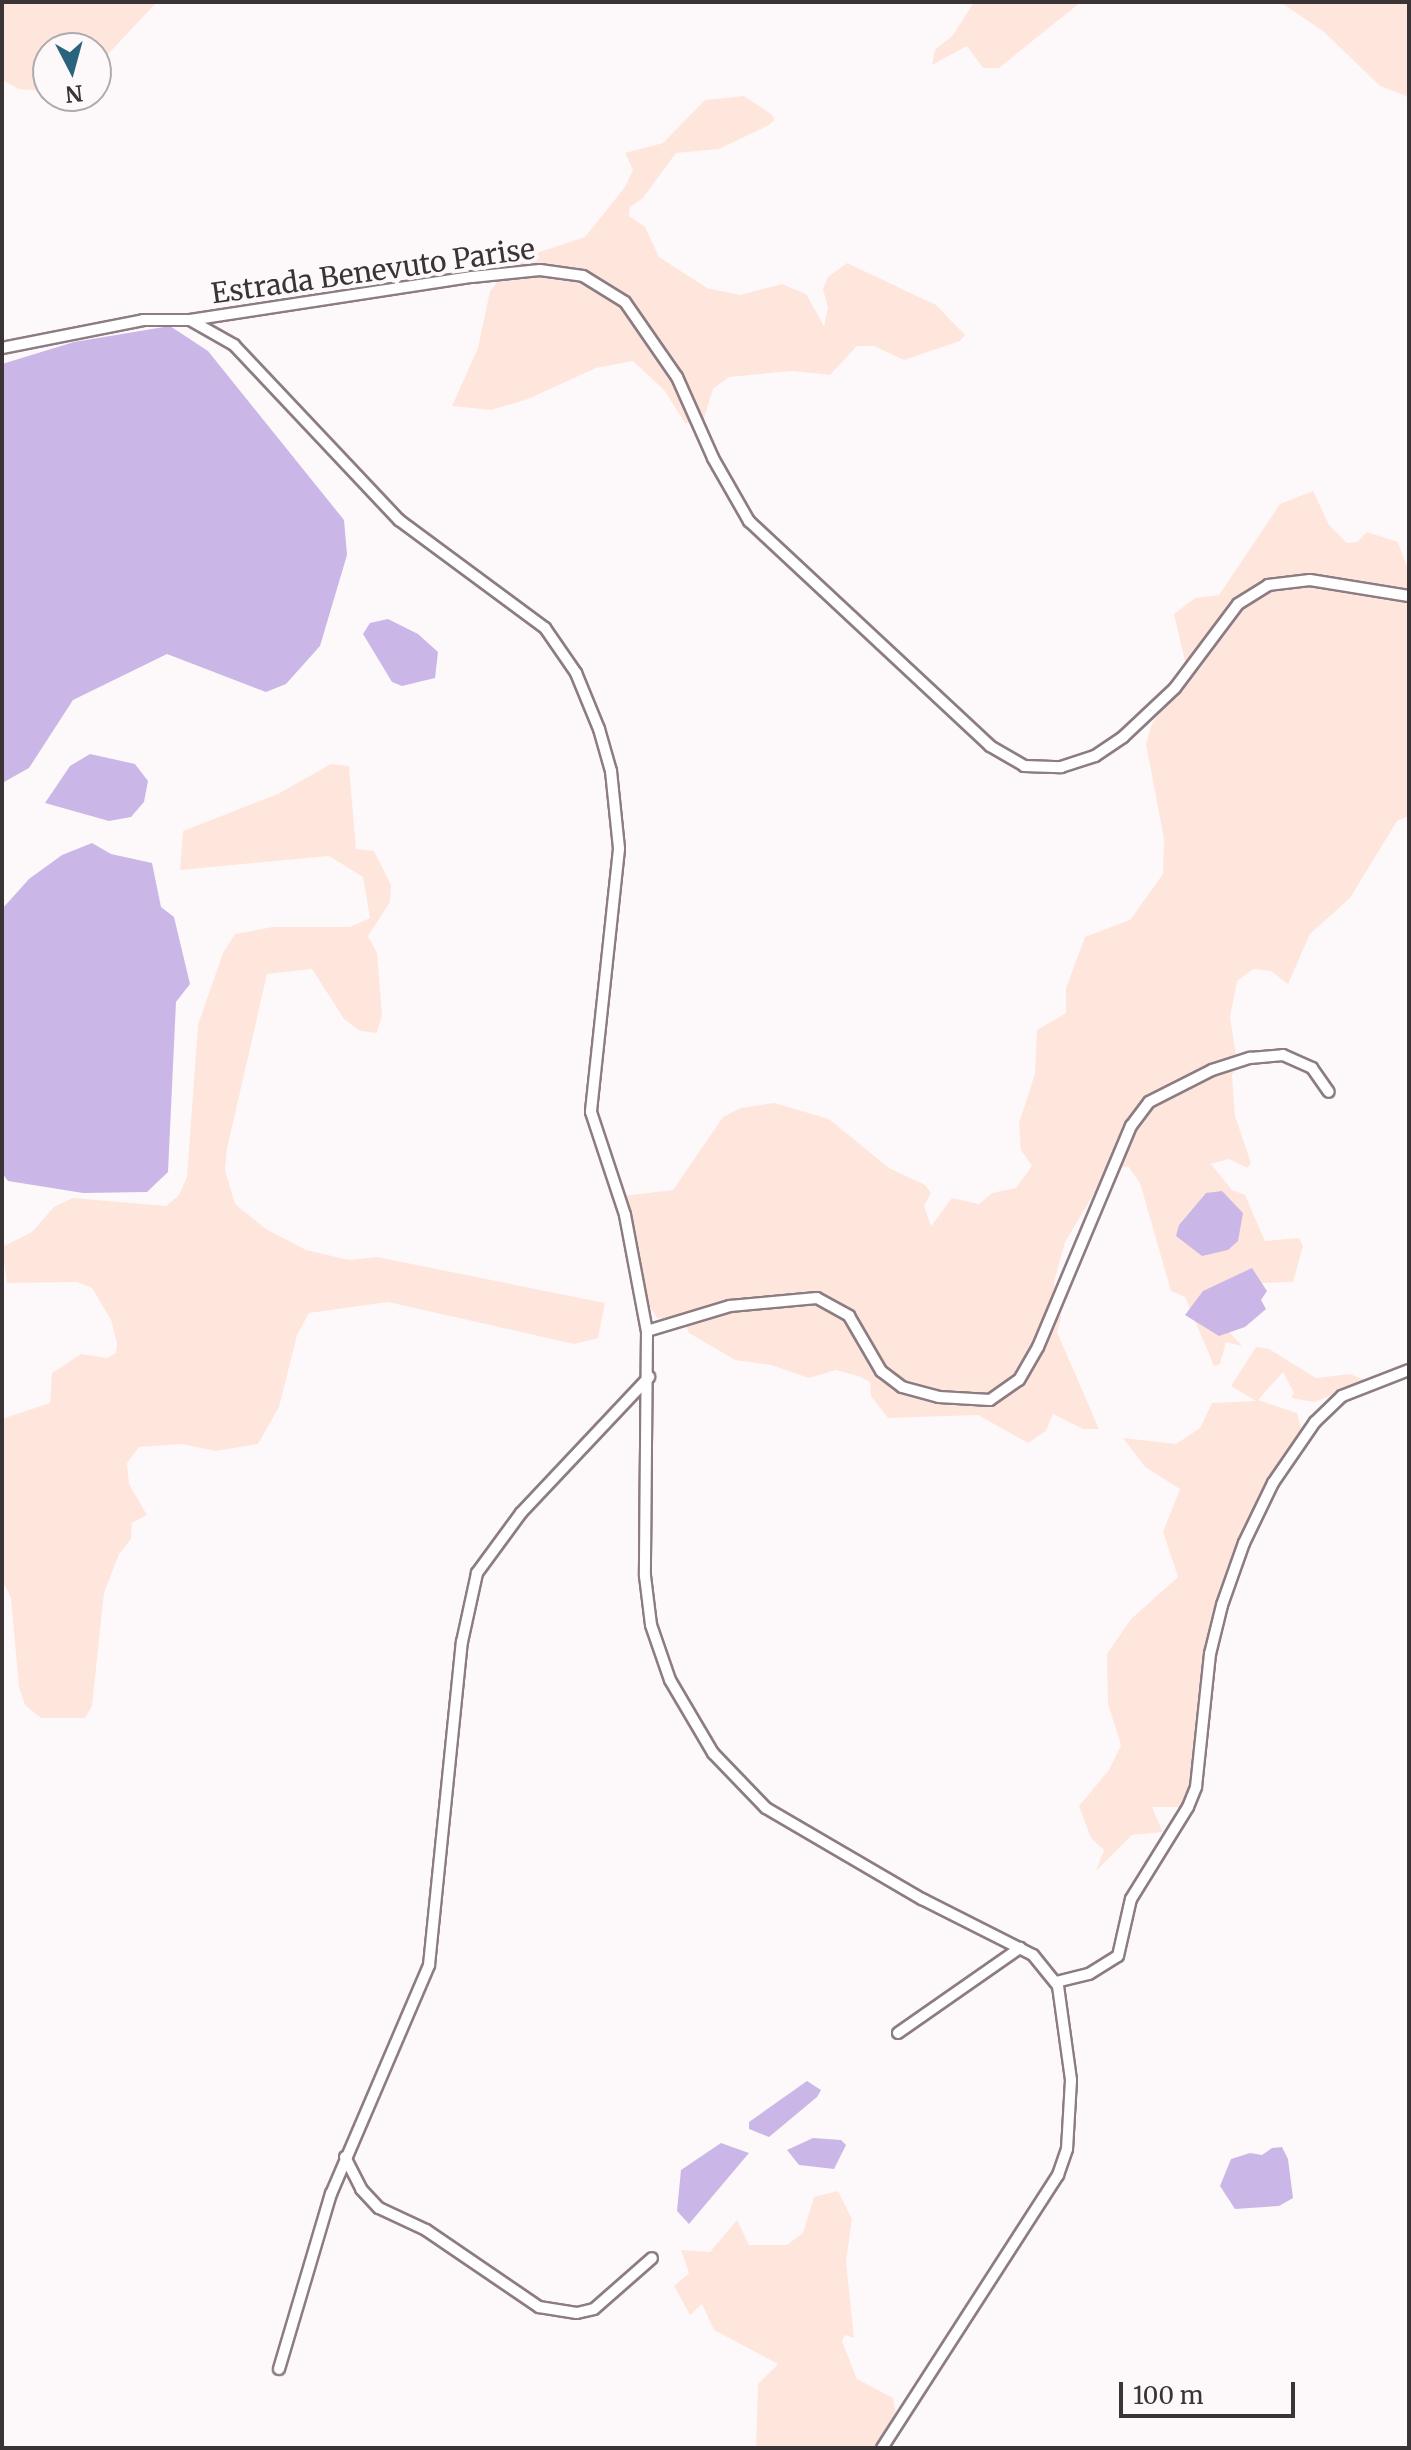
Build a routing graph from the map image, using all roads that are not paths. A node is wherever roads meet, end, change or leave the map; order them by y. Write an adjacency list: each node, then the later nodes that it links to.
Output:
1 (190, 320): 2 (street, Estrada Benevuto Parise); 3 (street, Estrada Benevuto Parise); 5 (street)
2 (2, 348)
3 (1409, 596)
4 (1329, 1092): 5 (street)
5 (647, 1331): 7 (street)
6 (1409, 1370): 9 (street)
7 (649, 1377): 8 (street); 11 (street)
8 (1020, 1948): 9 (street); 10 (street)
9 (1056, 1982): 14 (street)
10 (898, 2033)
11 (345, 2157): 12 (street); 13 (street)
12 (652, 2258)
13 (279, 2369)
14 (882, 2448)

